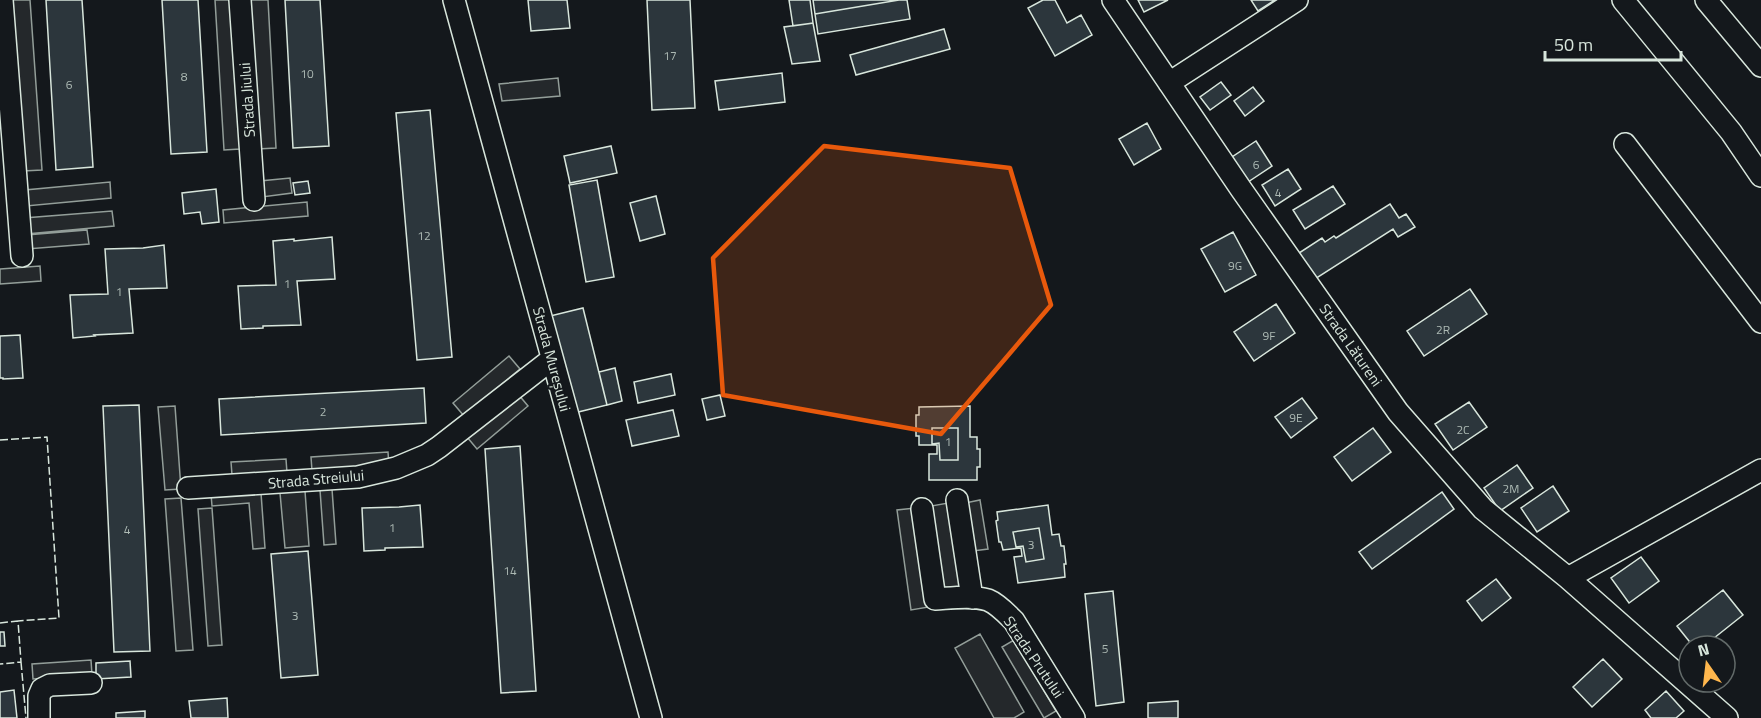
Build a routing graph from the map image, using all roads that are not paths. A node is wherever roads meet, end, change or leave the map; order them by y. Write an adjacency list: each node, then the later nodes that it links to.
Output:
1 (2, 0): 13 (street)
2 (240, 0): 12 (street, Strada Jiului)
3 (454, 0): 15 (street, Strada Mureșului)
4 (1113, 0): 9 (street, Strada Lătureni)
5 (1297, 0): 9 (street)
6 (1623, 0): 11 (street)
7 (1706, 0): 8 (street)
8 (1761, 66)
9 (1169, 83): 20 (street, Strada Lătureni)
10 (1625, 144): 14 (street)
11 (1761, 176)
12 (254, 200)
13 (22, 256)
14 (1761, 322)
15 (552, 359): 17 (street, Strada Streiului); 23 (street, Strada Mureșului)
16 (1761, 470): 20 (street)
17 (188, 488)
18 (957, 500): 21 (street)
19 (922, 509): 21 (street, Strada Prutului)
20 (1568, 578): 26 (street, Strada Lătureni)
21 (972, 598): 25 (street, Strada Prutului)
22 (91, 683): 24 (street)
23 (647, 716)
24 (39, 718)
25 (1074, 718)
26 (1726, 718)

